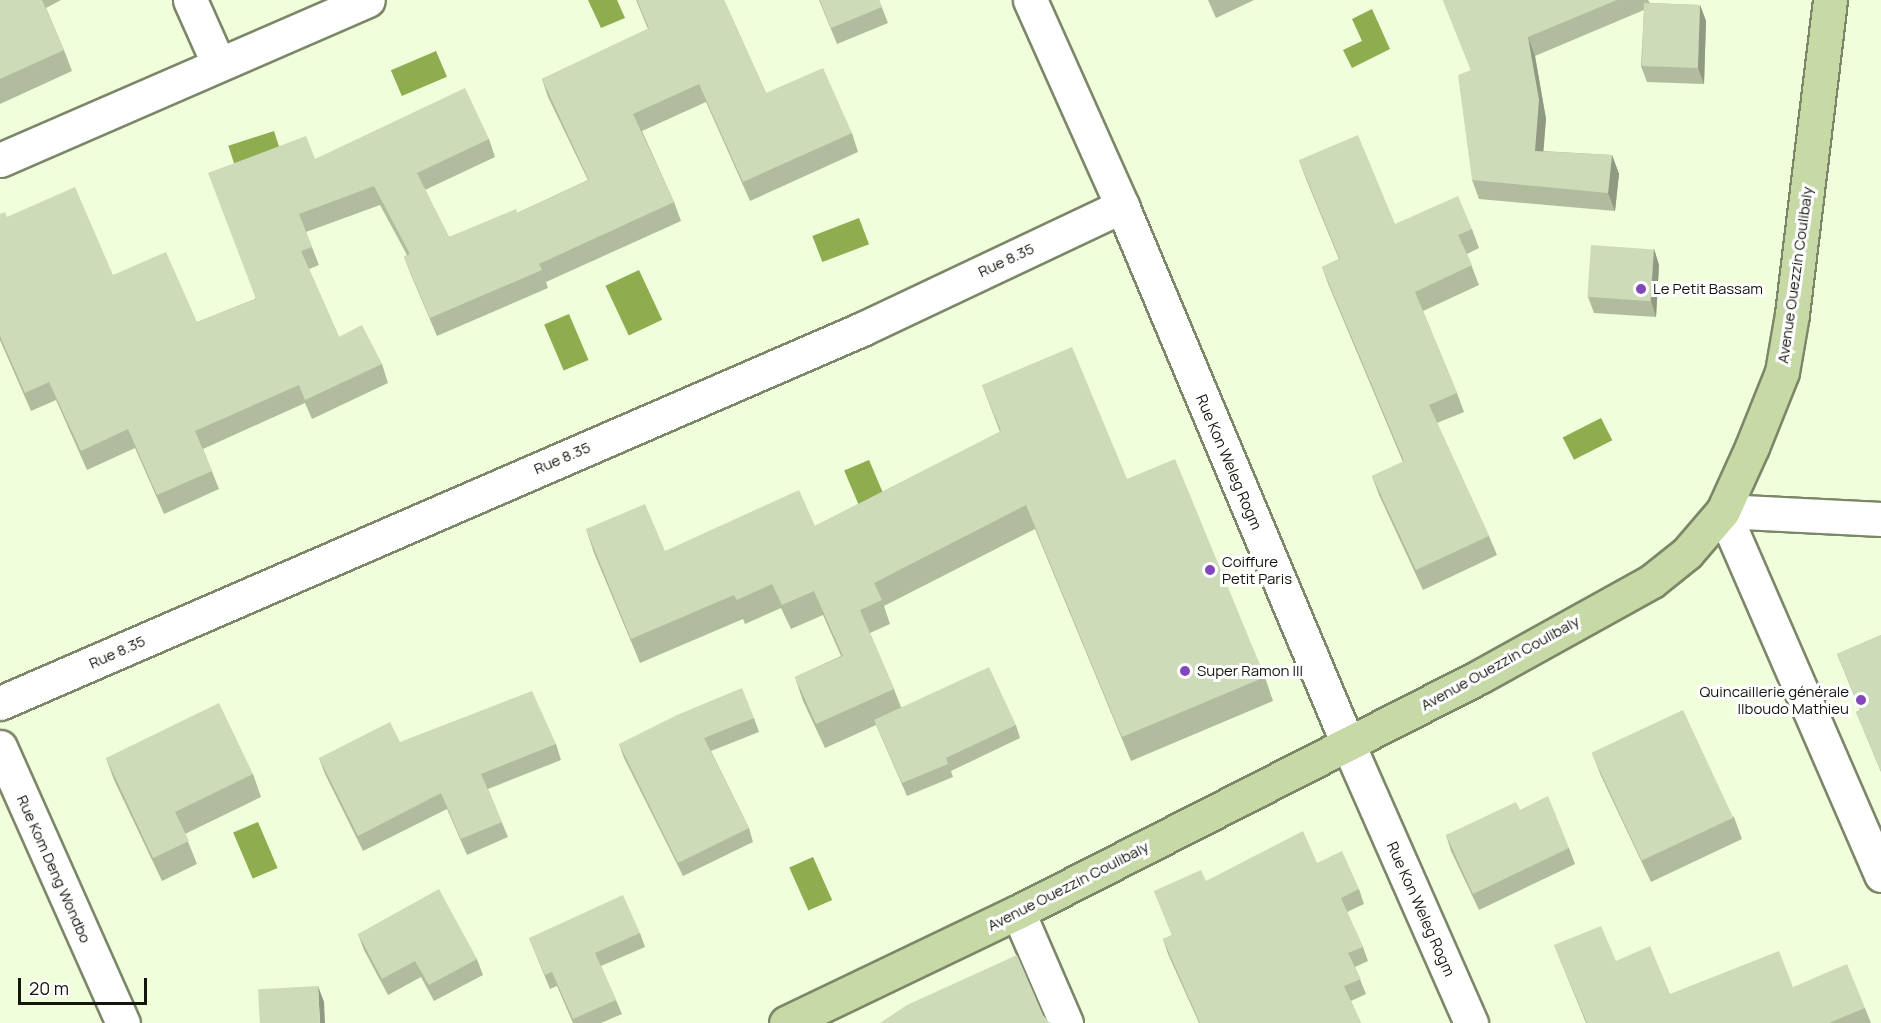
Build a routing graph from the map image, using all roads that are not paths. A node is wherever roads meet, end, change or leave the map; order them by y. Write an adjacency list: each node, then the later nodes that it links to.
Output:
1 (190, 0): 5 (street)
2 (368, 0): 5 (street)
3 (1030, 0): 7 (street, Rue Kon Weleg Rogm)
4 (1830, 0): 8 (main road, Avenue Ouezzin Coulibaly)
5 (218, 63): 6 (street)
6 (0, 160)
7 (1122, 206): 10 (street, Rue 8.35); 11 (street, Rue Kon Weleg Rogm)
8 (1723, 511): 9 (street); 11 (main road, Avenue Ouezzin Coulibaly); 13 (street)
9 (1881, 519)
10 (0, 703)
11 (1348, 744): 14 (main road, Avenue Ouezzin Coulibaly); 18 (street, Rue Kon Weleg Rogm)
12 (0, 747): 15 (street, Rue Kom Deng Wondbo)
13 (1881, 875)
14 (1018, 912): 16 (main road, Avenue Ouezzin Coulibaly); 17 (street)
15 (123, 1023)
16 (786, 1023)
17 (1066, 1023)
18 (1471, 1023)

